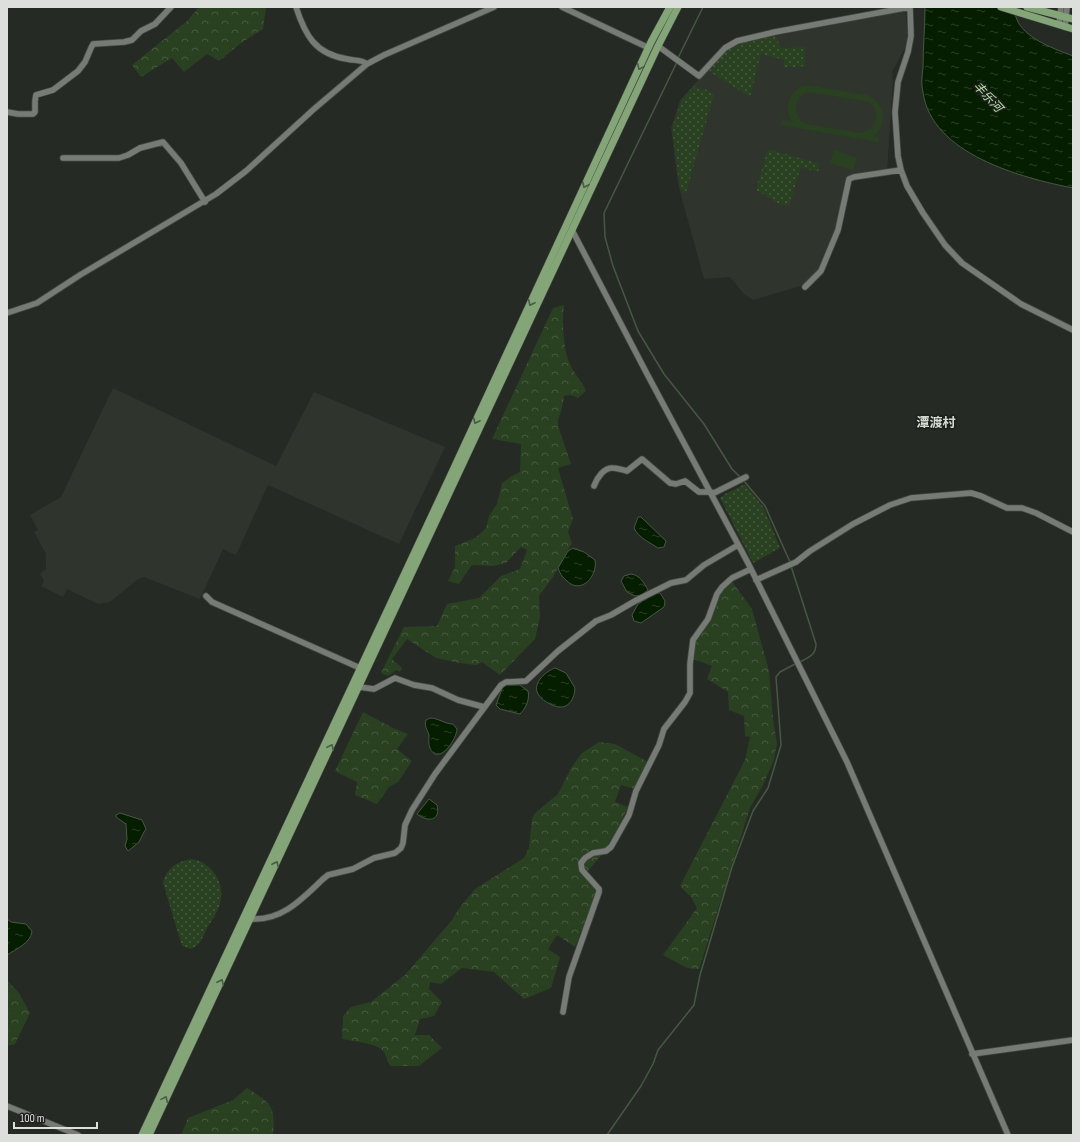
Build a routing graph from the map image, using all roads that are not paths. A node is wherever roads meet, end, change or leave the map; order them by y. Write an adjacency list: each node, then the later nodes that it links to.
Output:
1 (171, 7): 19 (street)
2 (296, 7): 18 (street)
3 (494, 7): 18 (street)
4 (562, 7): 17 (street)
5 (670, 7): 17 (main road)
6 (678, 7): 16 (main road)
7 (910, 7): 16 (street); 21 (street)
8 (1001, 7): 12 (main road)
9 (1027, 7): 12 (main road)
10 (1061, 7): 13 (street)
11 (1067, 7): 13 (street)
12 (1036, 13): 13 (main road); 14 (main road)
13 (1066, 17): 14 (street)
14 (1062, 26): 15 (main road)
15 (1073, 29)
16 (658, 46): 23 (main road)
17 (649, 48): 35 (main road, one-way to 35)
18 (367, 64): 22 (street)
19 (7, 112)
20 (63, 158): 22 (street)
21 (901, 170): 24 (street); 26 (street)
22 (205, 202): 25 (street)
23 (572, 230): 29 (street); 36 (main road)
24 (805, 287)
25 (7, 312)
26 (1073, 330)
27 (746, 477): 29 (street)
28 (594, 486): 29 (street)
29 (711, 493): 31 (street)
30 (1073, 532): 33 (street)
31 (738, 545): 32 (street); 37 (street)
32 (751, 569): 33 (street); 39 (street)
33 (756, 580): 41 (street)
34 (206, 596): 35 (street)
35 (360, 668): 44 (main road)
36 (359, 687): 37 (street); 38 (main road, one-way to 36)
37 (484, 707): 38 (street)
38 (250, 919): 45 (main road, one-way to 38)
39 (563, 1012)
40 (1073, 1040): 41 (street)
41 (972, 1054): 46 (street)
42 (7, 1106): 43 (street)
43 (78, 1135)
44 (142, 1135)
45 (149, 1135)
46 (1008, 1135)

